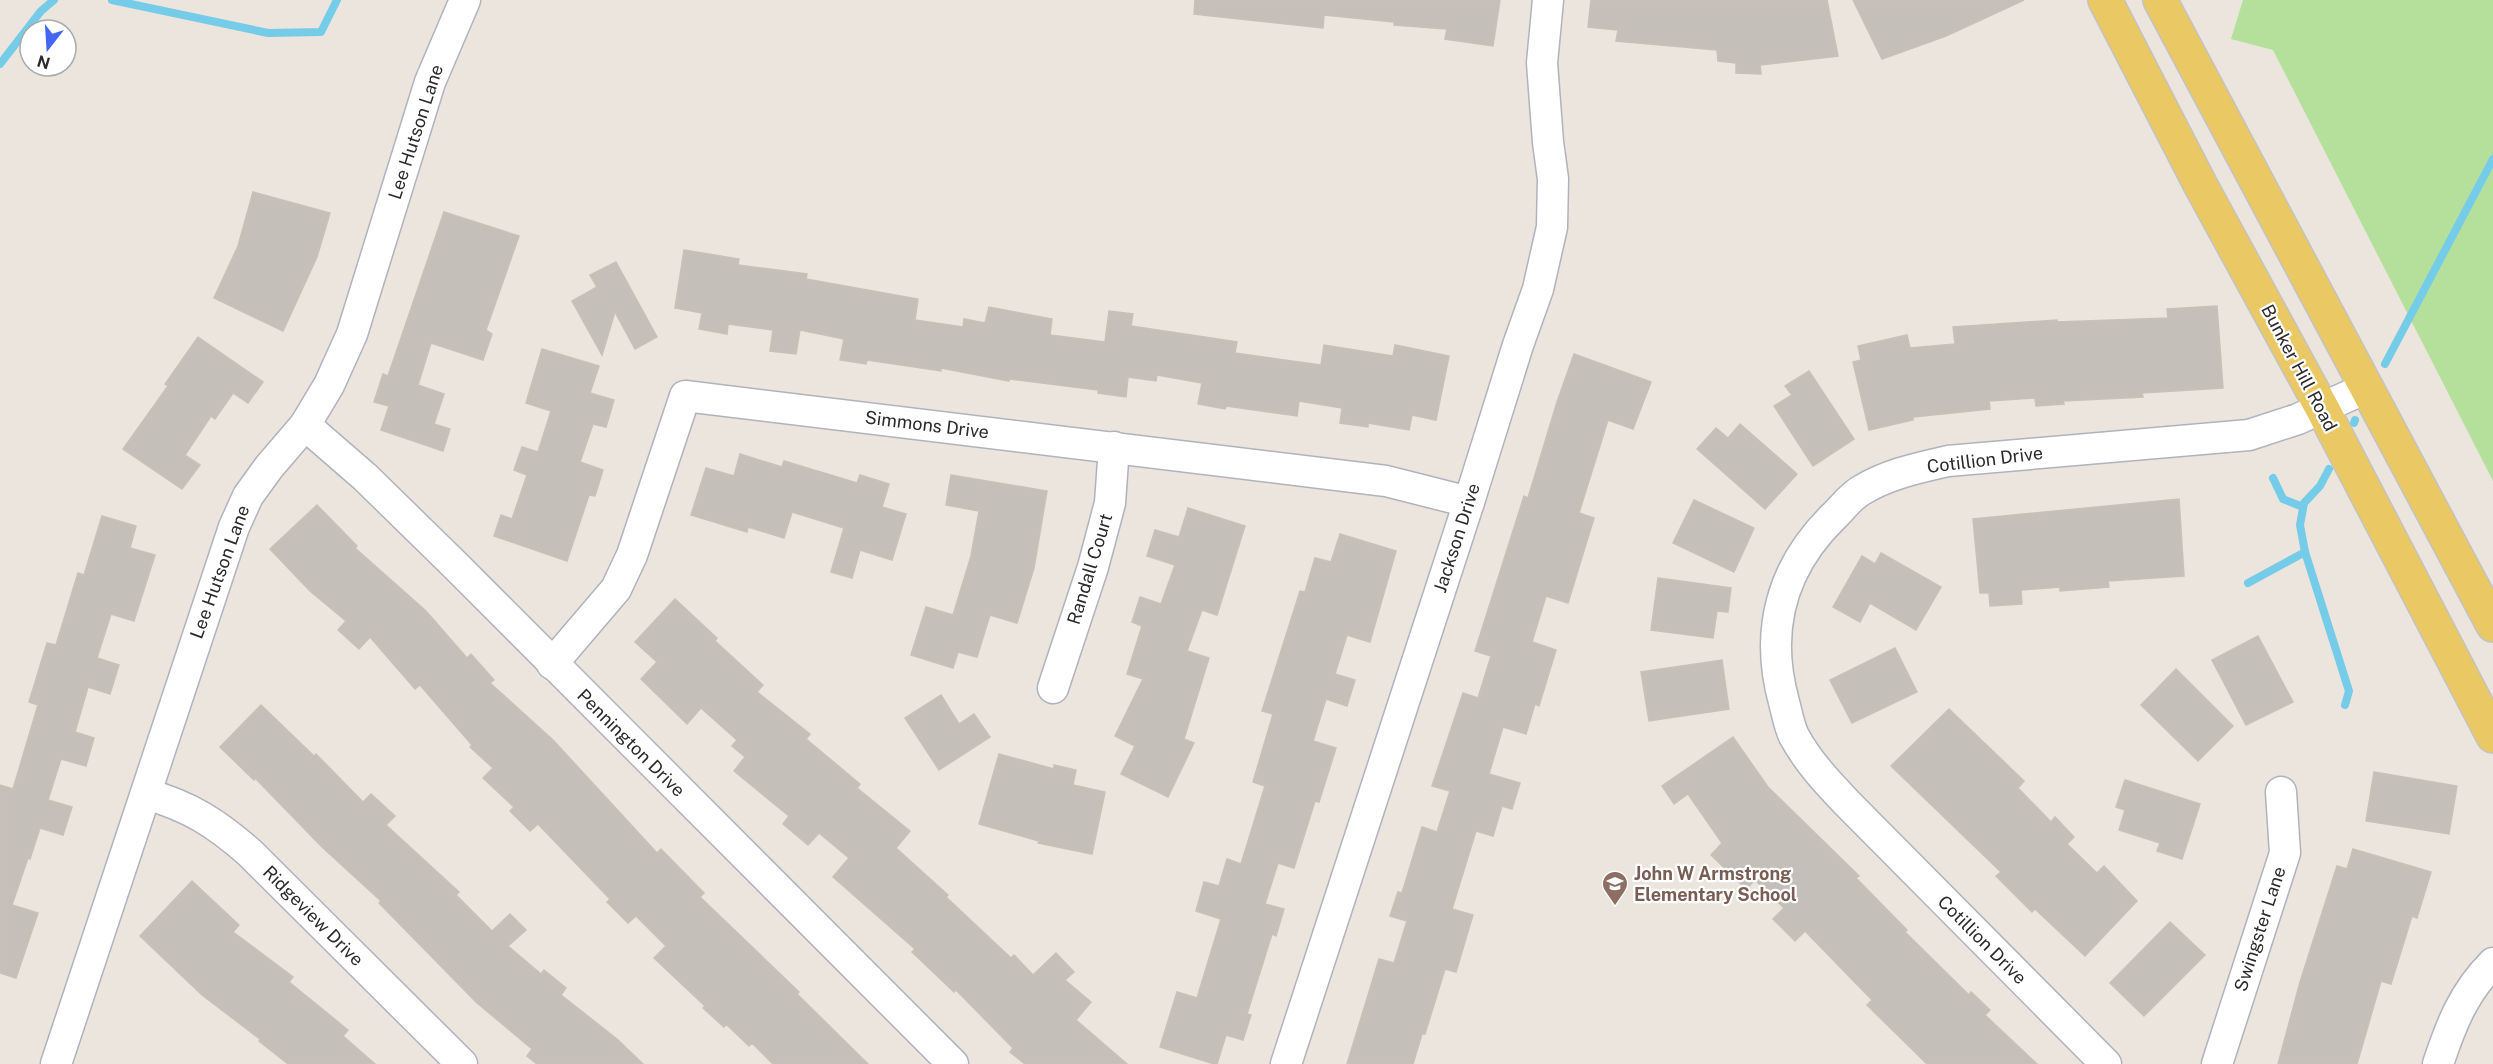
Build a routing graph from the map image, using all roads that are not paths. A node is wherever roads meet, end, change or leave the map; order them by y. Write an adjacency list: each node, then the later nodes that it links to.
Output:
1 (465, 0): 7 (street, Lee Hutson Lane)
2 (1548, 0): 9 (street, Jackson Drive)
3 (2105, 0): 6 (main road, Bunker Hill Road)
4 (2160, 0): 5 (main road)
5 (2366, 388): 6 (street, Cotillion Drive); 10 (main road)
6 (2322, 408): 13 (main road, Bunker Hill Road); 21 (street, Cotillion Drive)
7 (304, 425): 11 (street, Pennington Drive); 15 (street, Lee Hutson Lane)
8 (1114, 447): 9 (street, Simmons Drive); 11 (street, Simmons Drive); 12 (street, Randall Court)
9 (1469, 502): 20 (street, Jackson Drive)
10 (2493, 625)
11 (552, 664): 19 (street, Pennington Drive)
12 (1053, 688)
13 (2493, 735)
14 (2281, 792): 22 (street, Swingster Lane)
15 (146, 794): 17 (street, Lee Hutson Lane); 18 (street, Ridgeview Drive)
16 (2493, 963): 23 (street)
17 (56, 1064)
18 (462, 1064)
19 (953, 1064)
20 (1286, 1064)
21 (2106, 1064)
22 (2217, 1064)
23 (2438, 1064)

